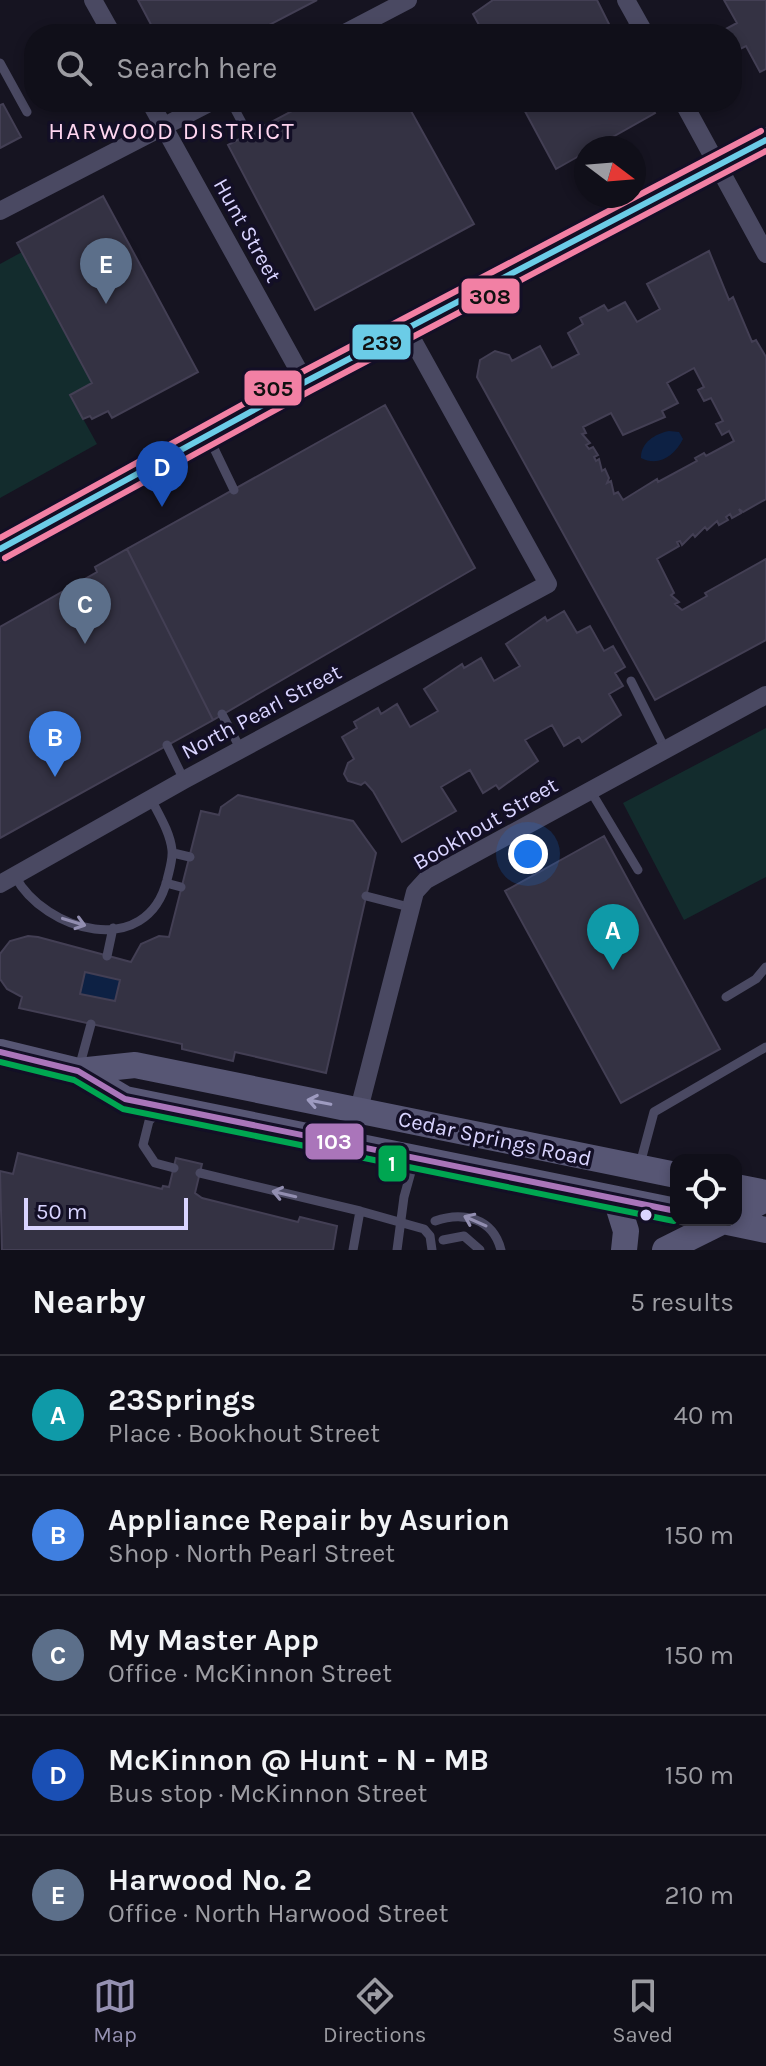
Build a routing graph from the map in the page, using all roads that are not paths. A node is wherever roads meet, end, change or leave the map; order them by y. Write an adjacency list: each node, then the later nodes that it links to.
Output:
1 (93, 0): 4 (street)
2 (408, 0): 5 (street)
3 (626, 0): 6 (street)
4 (106, 24)
5 (362, 24)
6 (640, 24)
7 (0, 63): 8 (lane)
8 (24, 107)
9 (156, 112): 13 (street, Hunt Street)
10 (192, 112): 13 (street)
11 (236, 112): 14 (lane)
12 (689, 112): 16 (street)
13 (164, 127): 17 (street); 20 (street, Hunt Street)
14 (248, 134)
15 (766, 140): 16 (main road)
16 (718, 165): 18 (street); 19 (main road)
17 (0, 211)
18 (766, 254)
19 (406, 328): 20 (main road); 29 (street, North Pearl Street)
20 (305, 382): 21 (main road)
21 (208, 435): 22 (lane); 23 (main road)
22 (234, 490)
23 (0, 549)
24 (631, 681): 28 (lane)
25 (766, 695): 28 (street, Bookhout Street)
26 (222, 714): 29 (lane)
27 (167, 745): 30 (lane)
28 (665, 749): 31 (street, Bookhout Street)
29 (241, 750): 30 (street, North Pearl Street)
30 (184, 780): 32 (street, North Pearl Street)
31 (590, 790): 35 (lane); 40 (street, Bookhout Street)
32 (151, 799): 33 (lane); 36 (street, North Pearl Street)
33 (173, 853): 34 (lane); 37 (lane)
34 (190, 857)
35 (638, 870)
36 (8, 880): 41 (lane, one-way to 41)
37 (166, 883): 38 (lane); 41 (lane)
38 (181, 887)
39 (366, 896): 40 (lane)
40 (409, 907): 50 (street, Bookhout Street)
41 (113, 928): 42 (lane)
42 (107, 956)
43 (766, 967): 44 (lane)
44 (726, 997)
45 (91, 1024): 48 (lane)
46 (766, 1047): 55 (lane)
47 (0, 1052): 48 (main road, Cedar Springs Road)
48 (78, 1071): 49 (main road, Cedar Springs Road); 50 (main road, Cedar Springs Road, one-way to 48)
49 (165, 1107): 52 (main road, Cedar Springs Road); 54 (lane)
50 (358, 1110): 51 (main road, Cedar Springs Road); 52 (street, Bookhout Street)
51 (423, 1123): 53 (main road); 55 (main road, Cedar Springs Road)
52 (350, 1144): 53 (main road, Cedar Springs Road)
53 (415, 1158): 60 (main road, Cedar Springs Road); 64 (lane)
54 (174, 1168)
55 (640, 1168): 57 (main road, Cedar Springs Road)
56 (200, 1173): 63 (lane, one-way to 56)
57 (670, 1174)
58 (742, 1189): 59 (main road)
59 (766, 1196): 62 (main road)
60 (616, 1199): 61 (main road, Cedar Springs Road); 75 (main road)
61 (670, 1210)
62 (742, 1210)
63 (360, 1211): 64 (lane); 70 (lane)
64 (399, 1220): 71 (lane); 72 (lane)
65 (435, 1221): 74 (lane, one-way to 65)
66 (742, 1223): 68 (main road)
67 (712, 1226): 76 (main road)
68 (766, 1230)
69 (443, 1240): 73 (lane)
70 (353, 1250)
71 (397, 1250)
72 (432, 1250)
73 (480, 1250)
74 (501, 1250)
75 (624, 1250)
76 (665, 1250)

